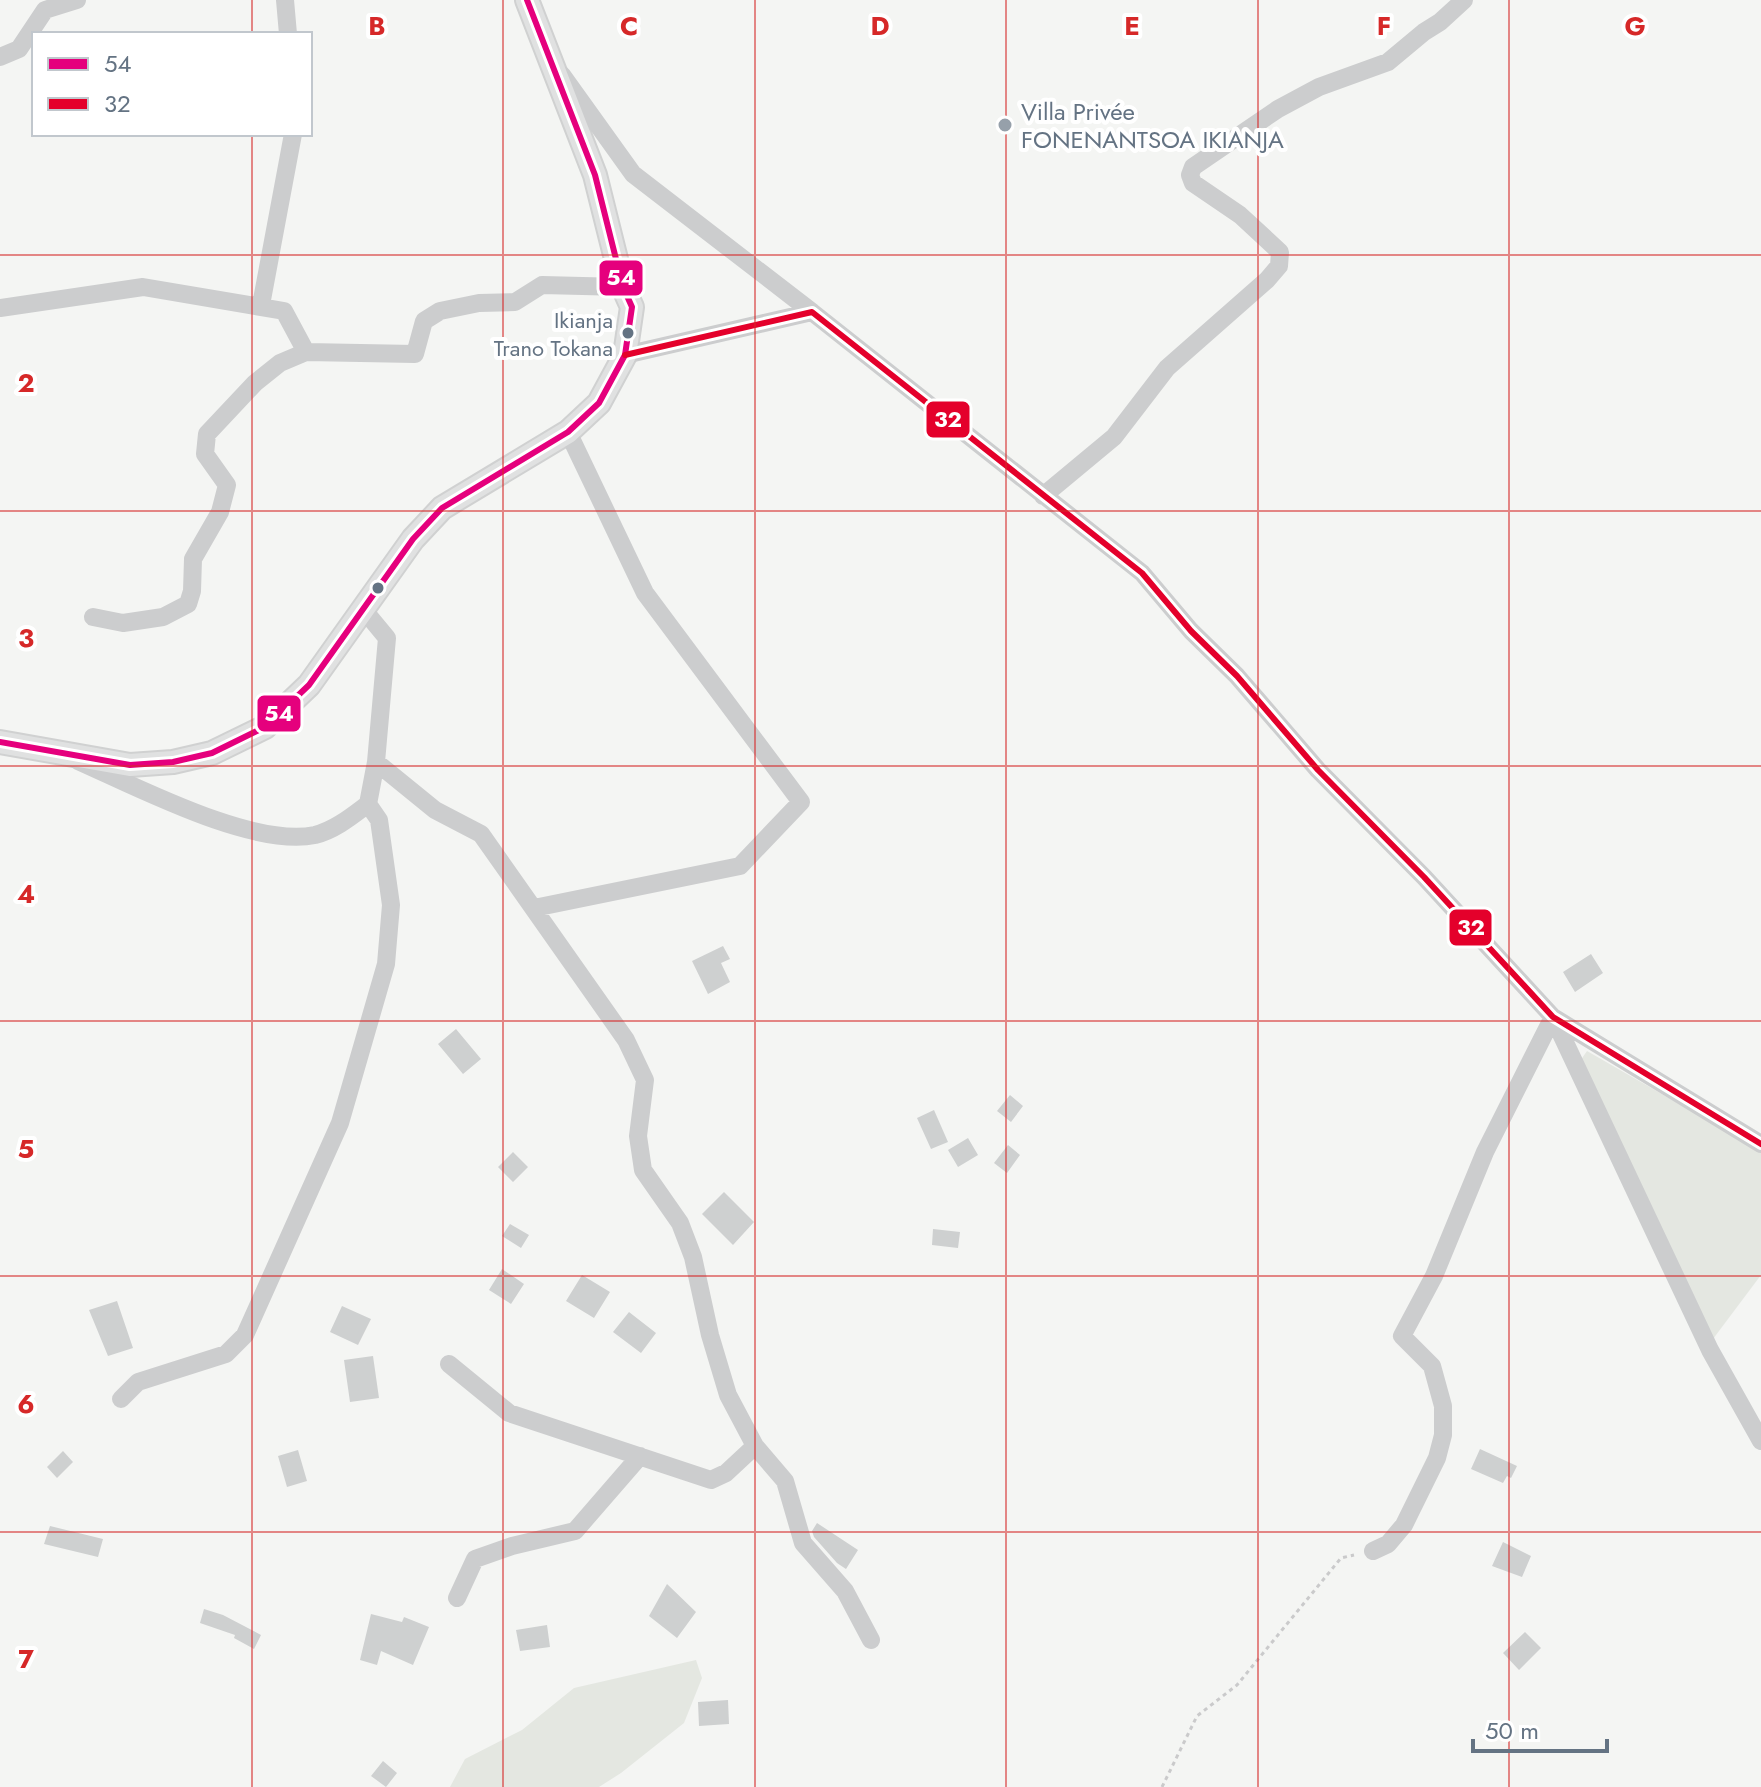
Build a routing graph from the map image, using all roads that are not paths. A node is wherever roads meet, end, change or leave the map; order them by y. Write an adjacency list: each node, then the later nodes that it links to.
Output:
1 (77, 0): 6 (street)
2 (285, 0): 5 (street)
3 (527, 0): 7 (main road)
4 (1464, 0): 16 (street)
5 (288, 32)
6 (0, 57)
7 (550, 60): 9 (main road); 12 (street)
8 (293, 136): 10 (street)
9 (623, 287): 13 (street); 14 (main road)
10 (261, 305): 11 (street); 13 (street)
11 (0, 308)
12 (812, 312): 14 (street); 16 (street)
13 (306, 352): 18 (street)
14 (625, 355): 15 (main road)
15 (568, 432): 17 (main road); 23 (street)
16 (1043, 496): 24 (street)
17 (363, 609): 20 (main road); 21 (street)
18 (93, 617)
19 (0, 742): 20 (main road)
20 (48, 748): 22 (street)
21 (376, 762): 22 (street); 23 (street)
22 (368, 804): 27 (street)
23 (534, 908): 29 (street)
24 (1553, 1017): 25 (street); 28 (street); 31 (street)
25 (1761, 1144)
26 (449, 1364): 30 (street)
27 (121, 1399)
28 (1761, 1441)
29 (755, 1446): 30 (street); 33 (street)
30 (640, 1456): 32 (street)
31 (1373, 1551)
32 (457, 1598)
33 (871, 1640)

